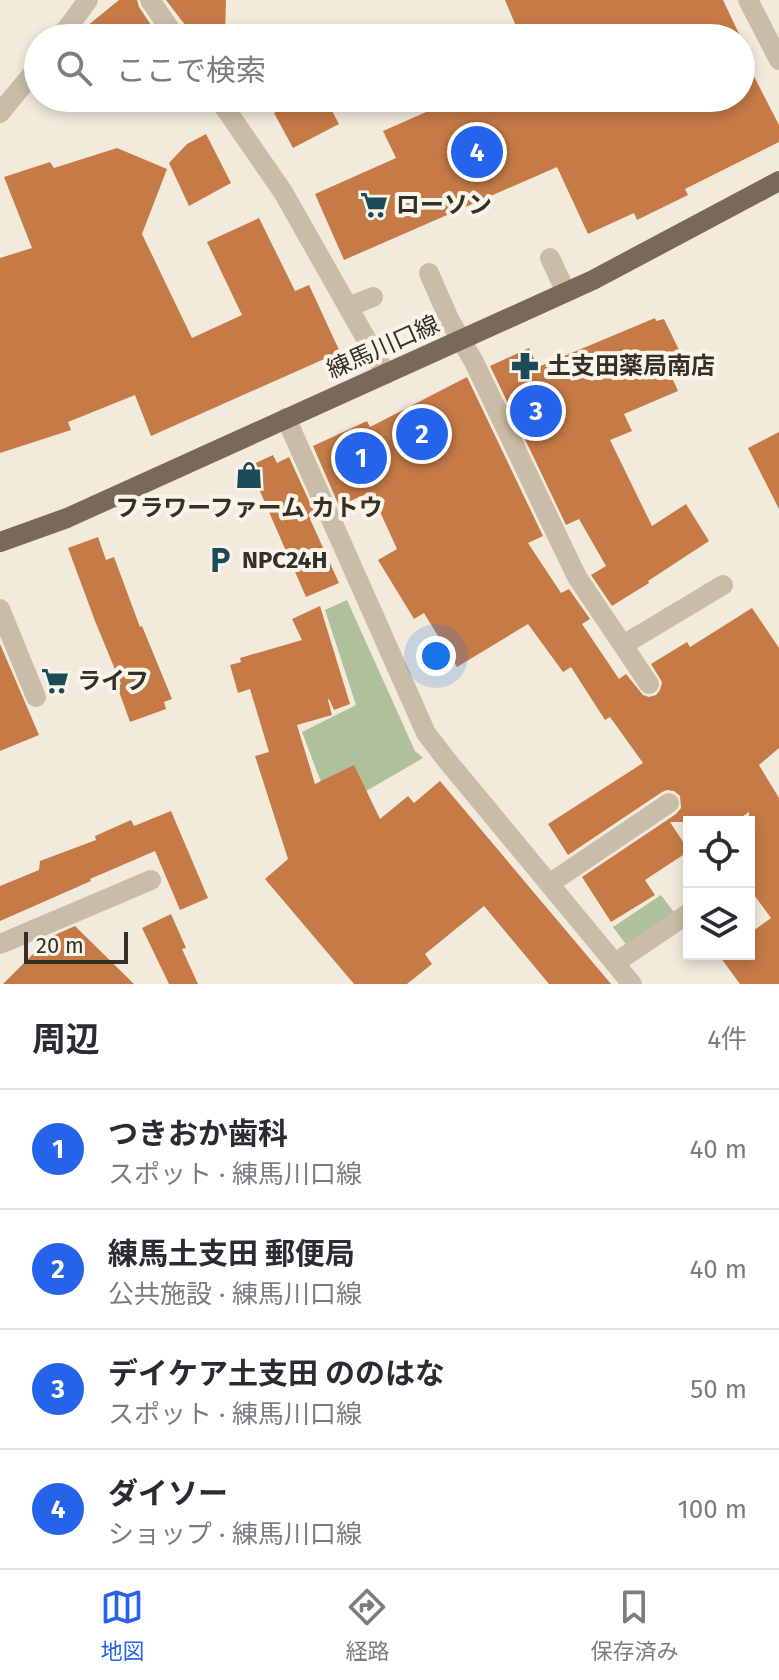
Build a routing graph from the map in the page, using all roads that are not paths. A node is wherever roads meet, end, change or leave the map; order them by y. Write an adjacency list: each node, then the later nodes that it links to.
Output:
1 (88, 0): 4 (street)
2 (150, 0): 5 (street)
3 (748, 0): 6 (street)
4 (70, 24)
5 (166, 24)
6 (779, 60)
7 (24, 84): 9 (street)
8 (228, 112): 15 (street)
9 (0, 113)
10 (779, 181): 13 (main road, 練馬川口線)
11 (550, 258): 13 (street)
12 (429, 273): 16 (street)
13 (566, 292): 16 (main road, 練馬川口線)
14 (373, 297): 15 (street)
15 (348, 307): 17 (street)
16 (462, 340): 17 (main road, 練馬川口線); 22 (street)
17 (386, 374): 18 (main road, 練馬川口線)
18 (286, 418): 19 (main road, 練馬川口線); 27 (street)
19 (0, 542)
20 (723, 585): 22 (street)
21 (0, 609): 24 (street)
22 (623, 645): 23 (street)
23 (649, 684)
24 (36, 697)
25 (669, 803): 27 (street)
26 (151, 880): 29 (street)
27 (549, 884): 30 (street)
28 (683, 917): 30 (street)
29 (0, 944)
30 (615, 963): 31 (street)
31 (632, 984)

